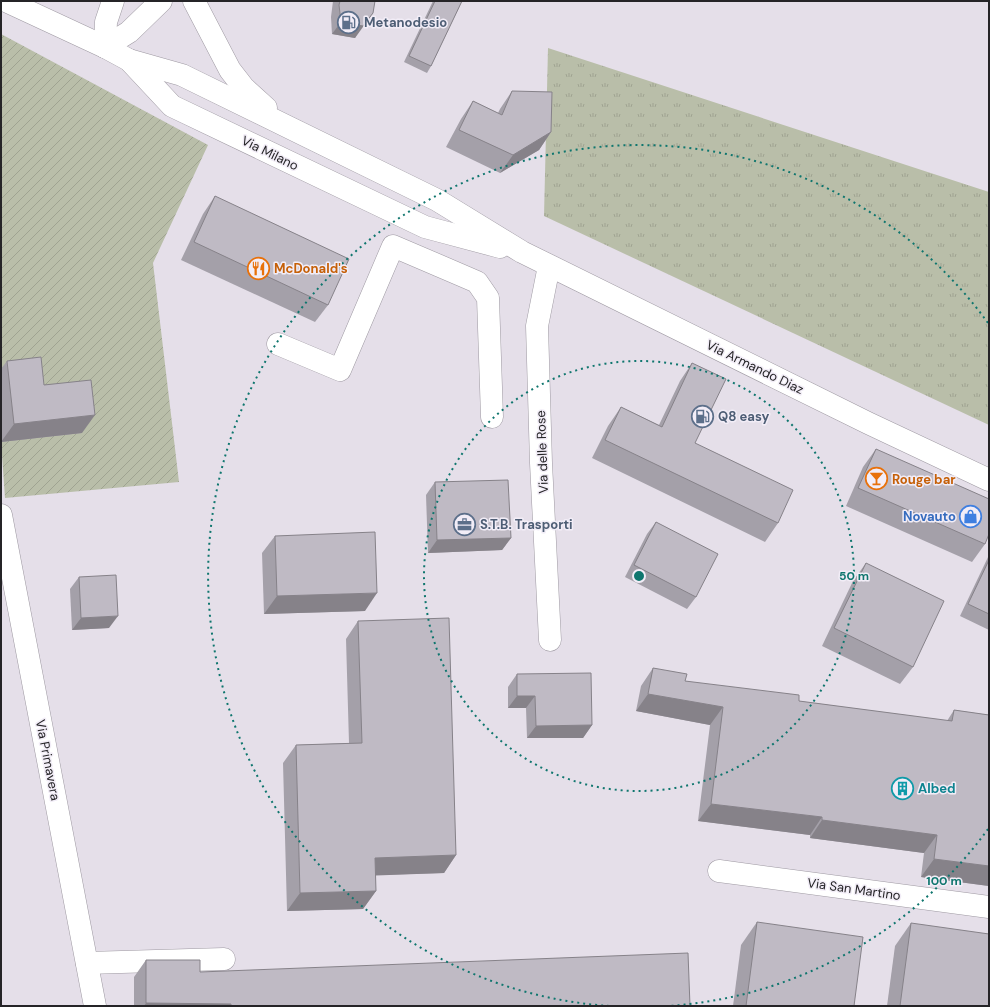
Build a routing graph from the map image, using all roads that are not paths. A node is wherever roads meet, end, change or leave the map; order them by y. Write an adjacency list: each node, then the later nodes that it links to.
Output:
1 (6, 1): 5 (main road, Via Milano)
2 (113, 1): 5 (main road)
3 (161, 1): 5 (main road)
4 (194, 1): 7 (main road)
5 (105, 47): 6 (main road, Via Milano)
6 (129, 60): 7 (main road, Via Milano); 9 (main road, Via Milano)
7 (285, 125): 8 (main road, Via Milano)
8 (438, 200): 10 (main road, Via Armando Diaz)
9 (425, 227): 10 (main road, Via Armando Diaz)
10 (522, 252): 11 (main road, Via Armando Diaz)
11 (549, 266): 14 (main road, Via Armando Diaz); 16 (main road, Via delle Rose)
12 (278, 344): 13 (main road)
13 (492, 417)
14 (989, 480)
15 (1, 515): 20 (main road, Via Primavera)
16 (550, 640)
17 (719, 871): 18 (main road, Via San Martino)
18 (989, 907)
19 (224, 959): 20 (main road)
20 (87, 963): 21 (main road, Via Primavera)
21 (95, 1006)

